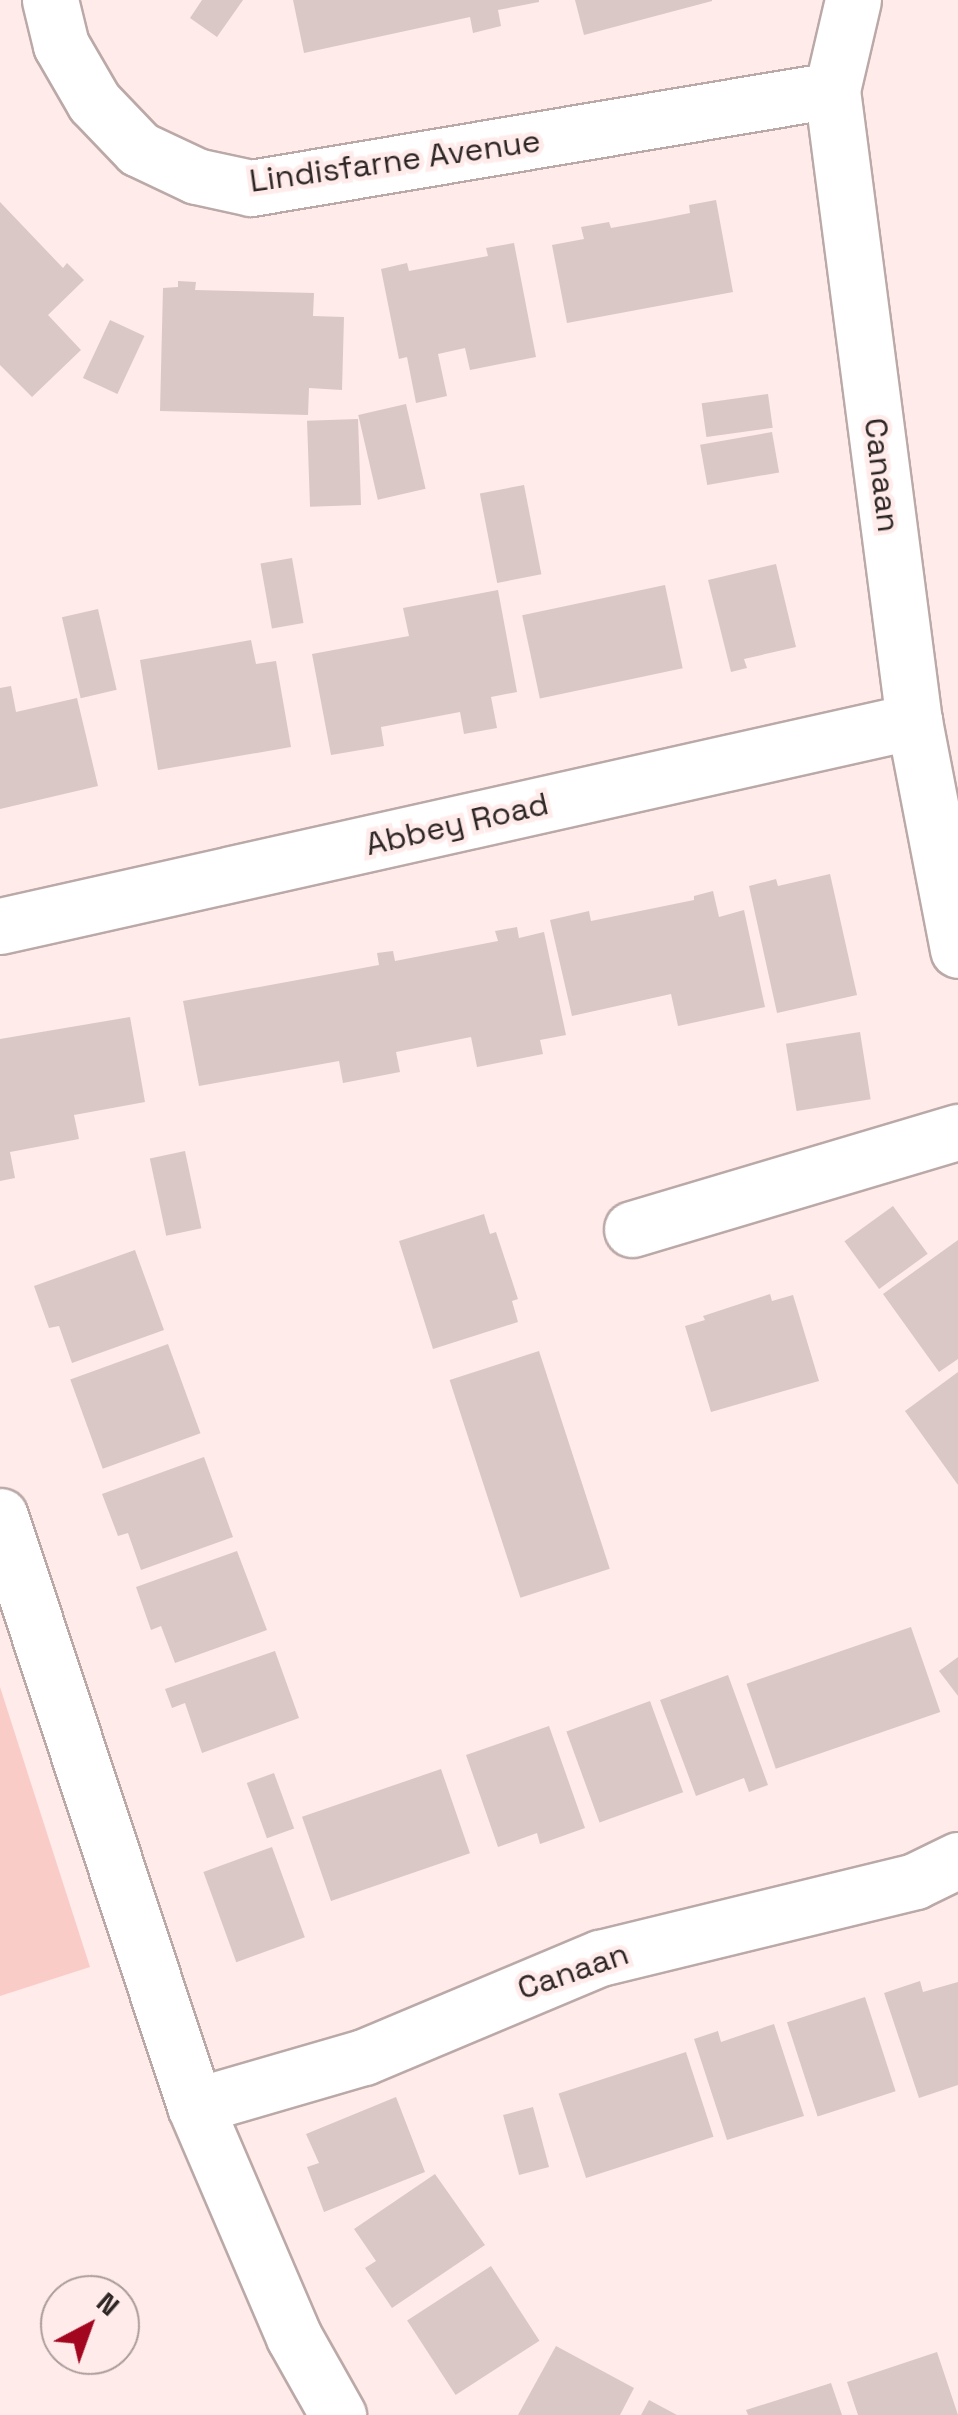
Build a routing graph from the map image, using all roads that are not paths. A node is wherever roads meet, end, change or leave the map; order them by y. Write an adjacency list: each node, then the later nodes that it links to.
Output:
1 (50, 0): 3 (street, Lindisfarne Avenue)
2 (853, 0): 3 (street, Canaan)
3 (832, 90): 4 (street, Canaan)
4 (914, 721): 5 (street, Abbey Road); 6 (street, Canaan)
5 (0, 926)
6 (958, 950)
7 (958, 1132): 8 (street)
8 (632, 1229)
9 (0, 1516): 11 (street)
10 (958, 1860): 11 (street, Canaan)
11 (195, 2106): 12 (street)
12 (338, 2415)

